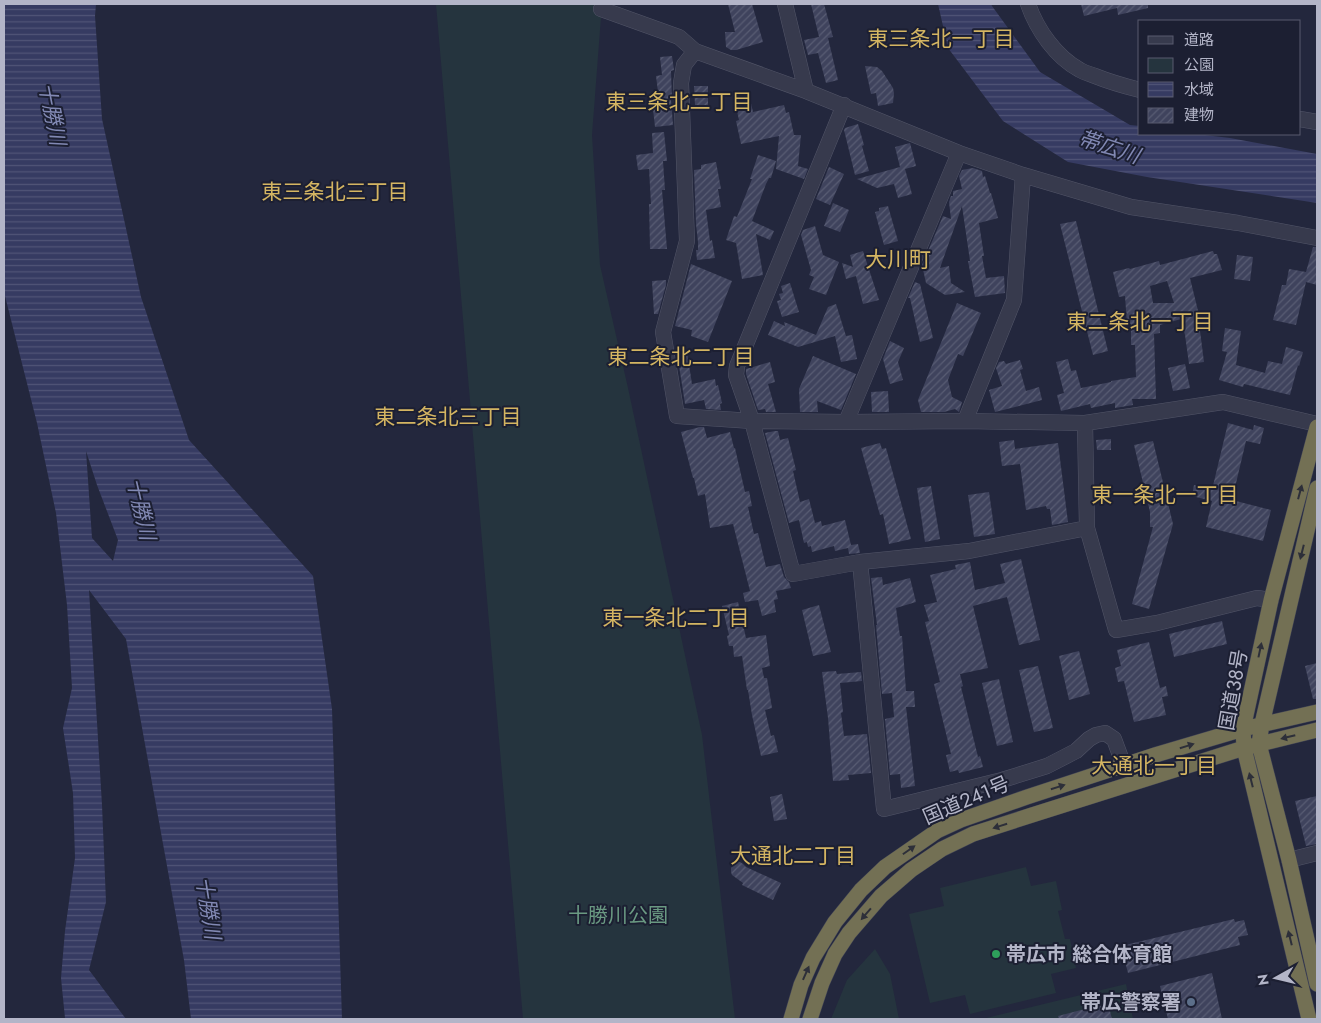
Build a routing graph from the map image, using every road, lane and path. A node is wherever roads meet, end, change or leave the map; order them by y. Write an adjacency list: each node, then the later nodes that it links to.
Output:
1 (785, 4): 6 (street)
2 (1028, 4): 5 (street)
3 (601, 9): 4 (street)
4 (695, 51): 6 (street); 13 (street)
5 (1138, 89)
6 (806, 91): 7 (street)
7 (844, 106): 10 (street); 13 (street)
8 (1301, 119): 9 (street)
9 (1317, 122)
10 (959, 153): 11 (street); 15 (street)
11 (1023, 175): 12 (street); 14 (street)
12 (1317, 238)
13 (752, 421): 15 (street); 20 (street)
14 (965, 421): 15 (street); 16 (street)
15 (846, 422)
16 (1084, 423): 17 (street); 19 (street)
17 (1317, 426): 21 (highway, 国道38号, one-way to 17)
18 (1317, 488): 23 (highway, 国道38号, one-way to 23)
19 (1087, 528): 20 (street); 21 (street)
20 (860, 562): 28 (street)
21 (1271, 600): 24 (highway, 国道38号, one-way to 21)
22 (1317, 712): 23 (highway, 国道241号)
23 (1262, 724): 24 (highway, 国道241号); 26 (highway, 国道38号)
24 (1243, 729): 27 (highway, 国道38号); 28 (highway, 国道241号, one-way to 24)
25 (1317, 730): 26 (highway, 国道241号, one-way to 26)
26 (1259, 744): 27 (highway, 国道241号); 30 (highway, 国道38号)
27 (1244, 748): 33 (highway, 国道241号, one-way to 33); 34 (highway, 国道38号, one-way to 27)
28 (1124, 766): 32 (highway, 国道241号, one-way to 28)
29 (1317, 853): 30 (street)
30 (1289, 860): 31 (highway, 国道38号)
31 (1317, 983)
32 (790, 1019)
33 (810, 1019)
34 (1310, 1019)

